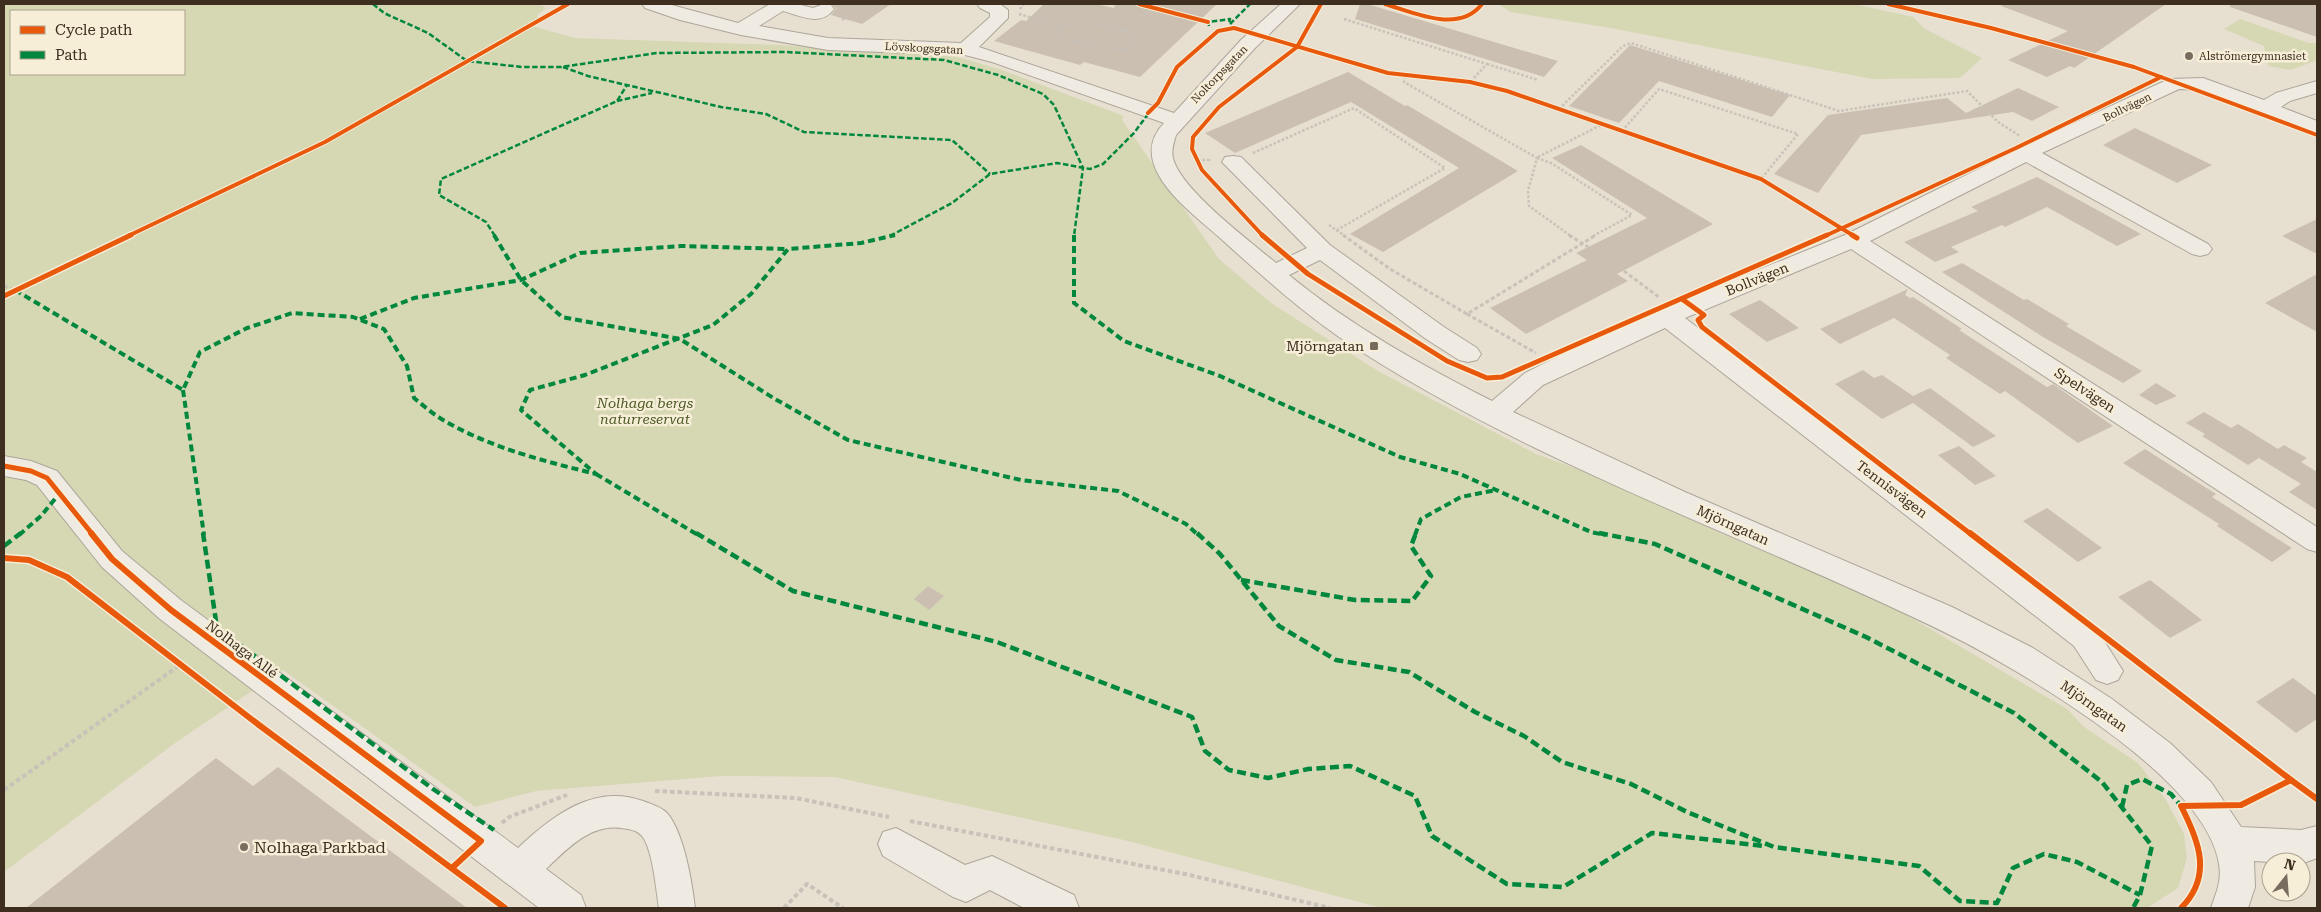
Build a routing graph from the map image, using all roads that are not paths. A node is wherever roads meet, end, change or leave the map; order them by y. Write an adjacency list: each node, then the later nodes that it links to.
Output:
1 (651, 4): 6 (street, Lövskogsgatan)
2 (782, 4): 5 (street); 6 (street)
3 (1291, 4): 10 (street, Noltorpsgatan)
4 (993, 8): 7 (street)
5 (825, 9)
6 (741, 30): 7 (street, Lövskogsgatan)
7 (966, 49): 10 (street, Lövskogsgatan)
8 (2317, 87): 9 (street)
9 (2266, 108): 11 (street, Bollvägen); 12 (street, Bollvägen)
10 (1176, 120): 13 (street, Noltorpsgatan)
11 (2317, 128)
12 (2033, 149): 15 (street, Bollvägen); 17 (street)
13 (1162, 154): 18 (street, Mjörngatan)
14 (1233, 162): 16 (street)
15 (1853, 240): 19 (street, Bollvägen); 23 (street, Spelvägen)
16 (1322, 250): 18 (street); 20 (street)
17 (2200, 250)
18 (1274, 272): 21 (street, Mjörngatan)
19 (1664, 308): 21 (street, Bollvägen); 24 (street, Tennisvägen)
20 (1468, 354)
21 (1494, 414): 26 (street, Mjörngatan)
22 (4, 466): 28 (street, Nolhaga Allé)
23 (2317, 541)
24 (2107, 671)
25 (2317, 842): 26 (street)
26 (2233, 843): 32 (street)
27 (896, 844): 31 (street)
28 (520, 870): 29 (street, Nolhaga Allé); 30 (street)
29 (568, 908)
30 (677, 908)
31 (1061, 908)
32 (2228, 908)

